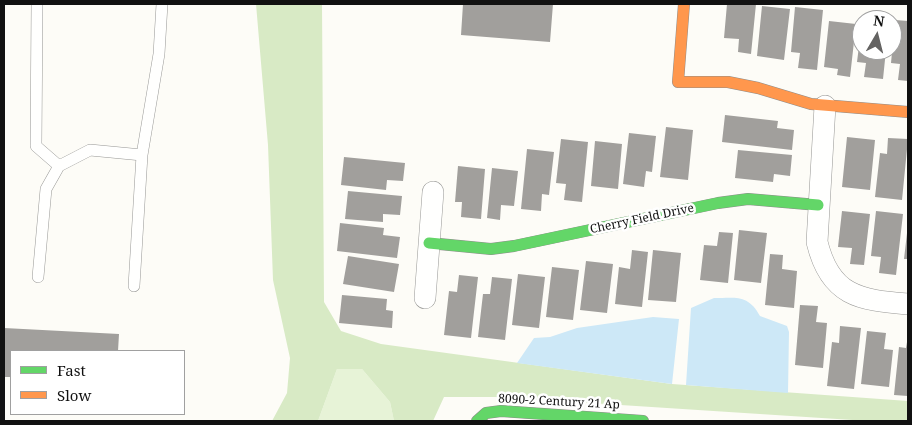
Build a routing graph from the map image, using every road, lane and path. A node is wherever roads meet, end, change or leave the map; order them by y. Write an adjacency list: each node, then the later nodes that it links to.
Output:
1 (37, 4): 7 (lane)
2 (162, 4): 6 (lane)
3 (684, 4): 4 (street)
4 (825, 106): 5 (street); 9 (street)
5 (908, 112)
6 (142, 155): 7 (lane); 12 (lane)
7 (59, 166): 11 (lane)
8 (433, 192): 10 (street)
9 (818, 206): 10 (street, Cherry Field Drive); 14 (street)
10 (429, 243): 13 (street)
11 (38, 277)
12 (134, 286)
13 (425, 298)
14 (908, 304)
15 (477, 421): 16 (street, 8090-2 Century 21 Ap)
16 (643, 421)

